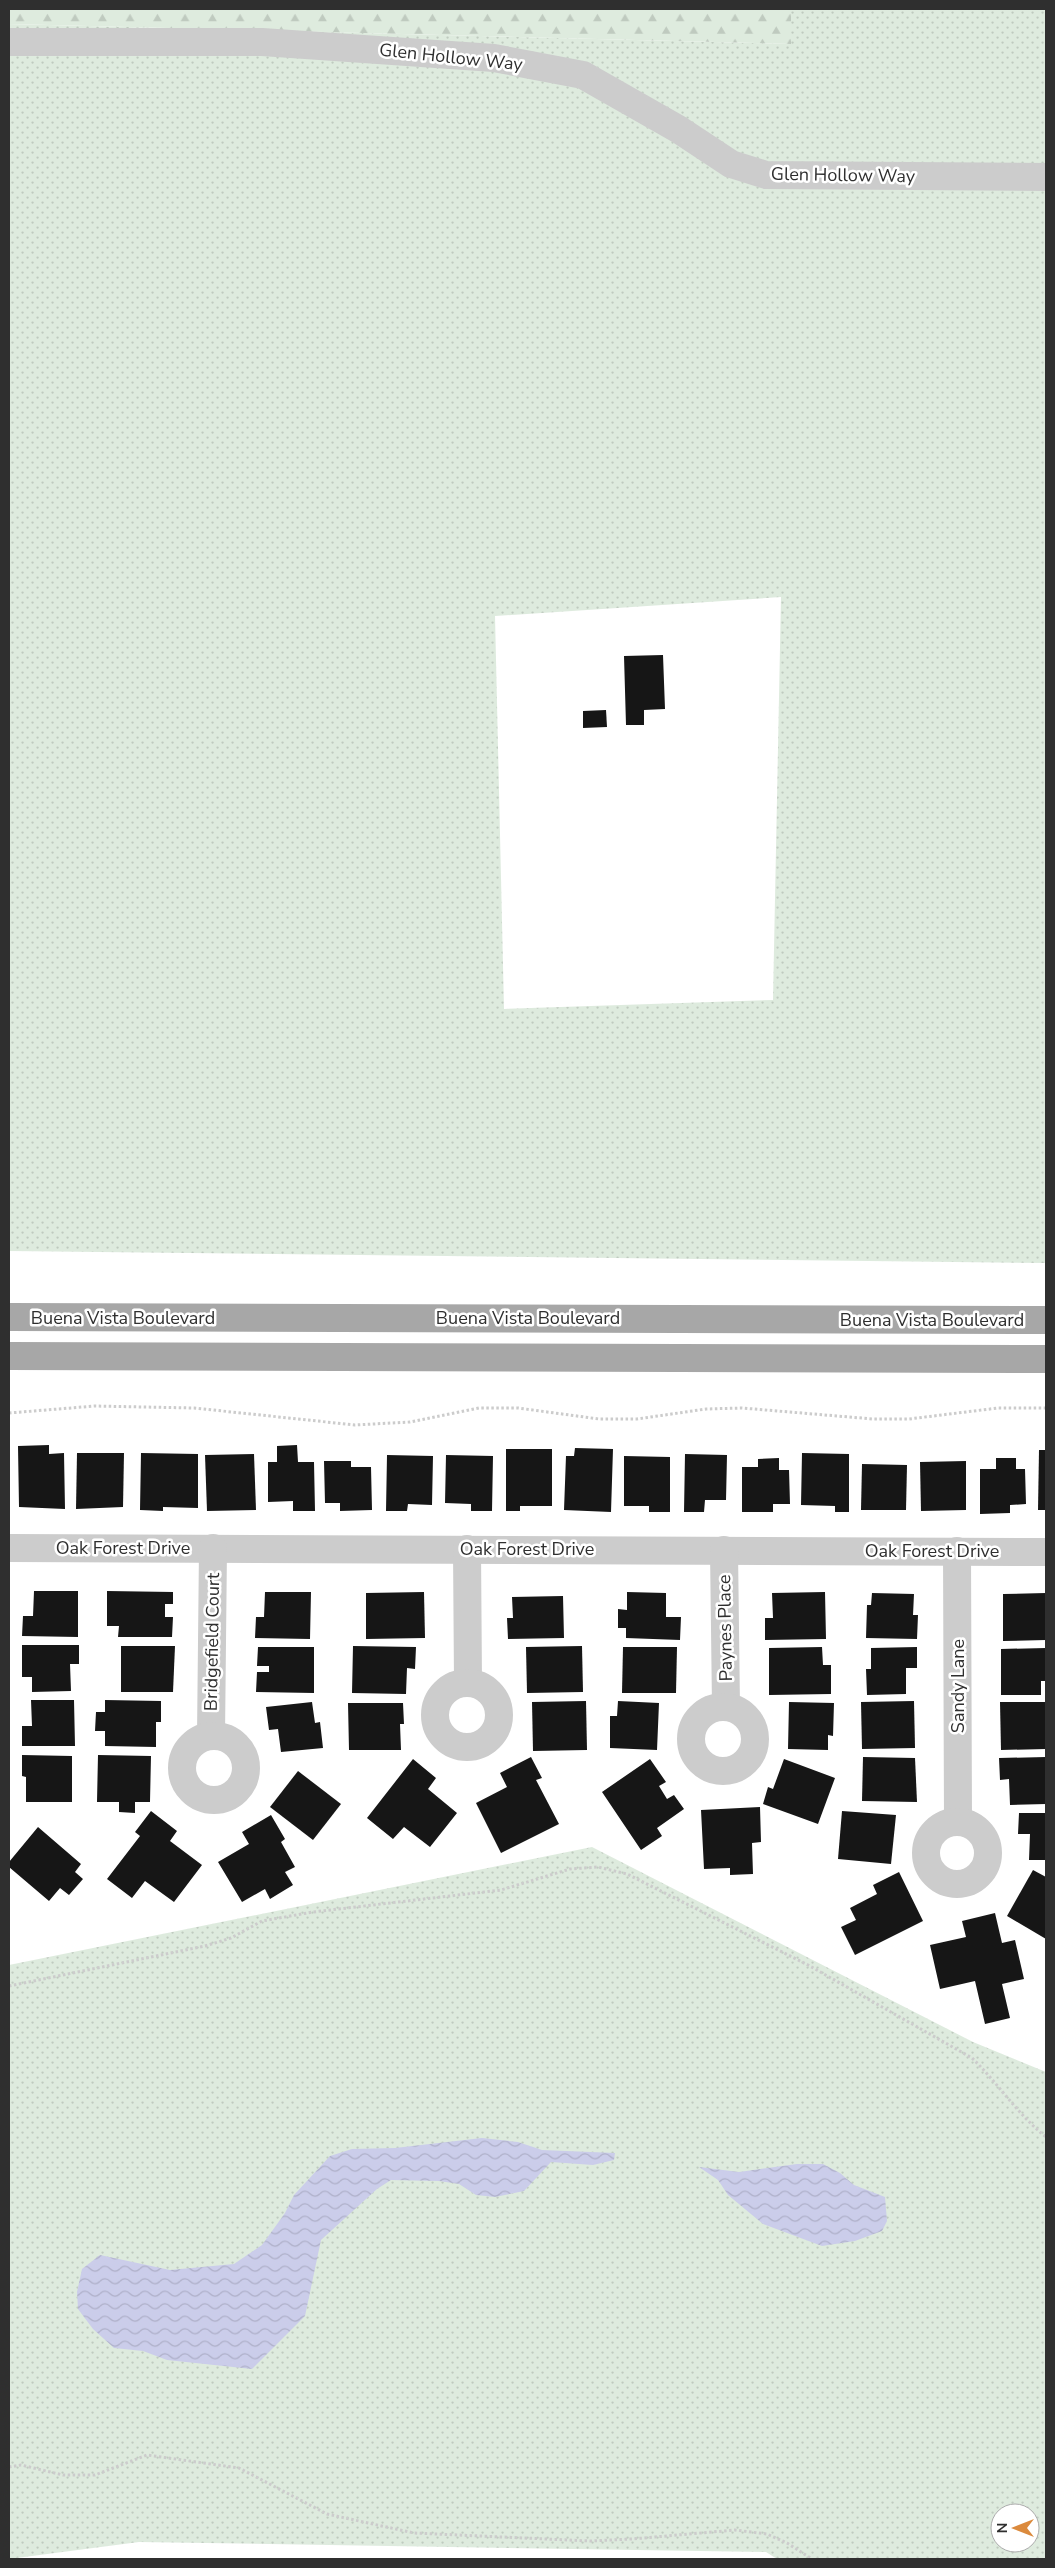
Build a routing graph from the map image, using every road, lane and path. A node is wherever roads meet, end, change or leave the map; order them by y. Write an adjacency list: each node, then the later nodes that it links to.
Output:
1 (9, 42): 2 (street, Glen Hollow Way)
2 (1046, 177)
3 (9, 1317): 4 (main road, Buena Vista Boulevard)
4 (1046, 1320)
5 (9, 1356): 6 (main road)
6 (1046, 1358)
7 (1046, 1408): 8 (path)
8 (9, 1413)
9 (9, 1548): 10 (street, Oak Forest Drive)
10 (213, 1548): 11 (street, Oak Forest Drive); 17 (street, Bridgefield Court)
11 (467, 1549): 12 (street, Oak Forest Drive); 15 (street)
12 (724, 1550): 13 (street, Oak Forest Drive); 16 (street, Paynes Place)
13 (957, 1551): 14 (street, Oak Forest Drive); 18 (street, Sandy Lane)
14 (1046, 1552)
15 (468, 1683)
16 (726, 1707)
17 (211, 1736)
18 (958, 1821)
19 (9, 1986): 20 (path)
20 (1046, 2136)
21 (9, 2467): 22 (path)
22 (812, 2559)

